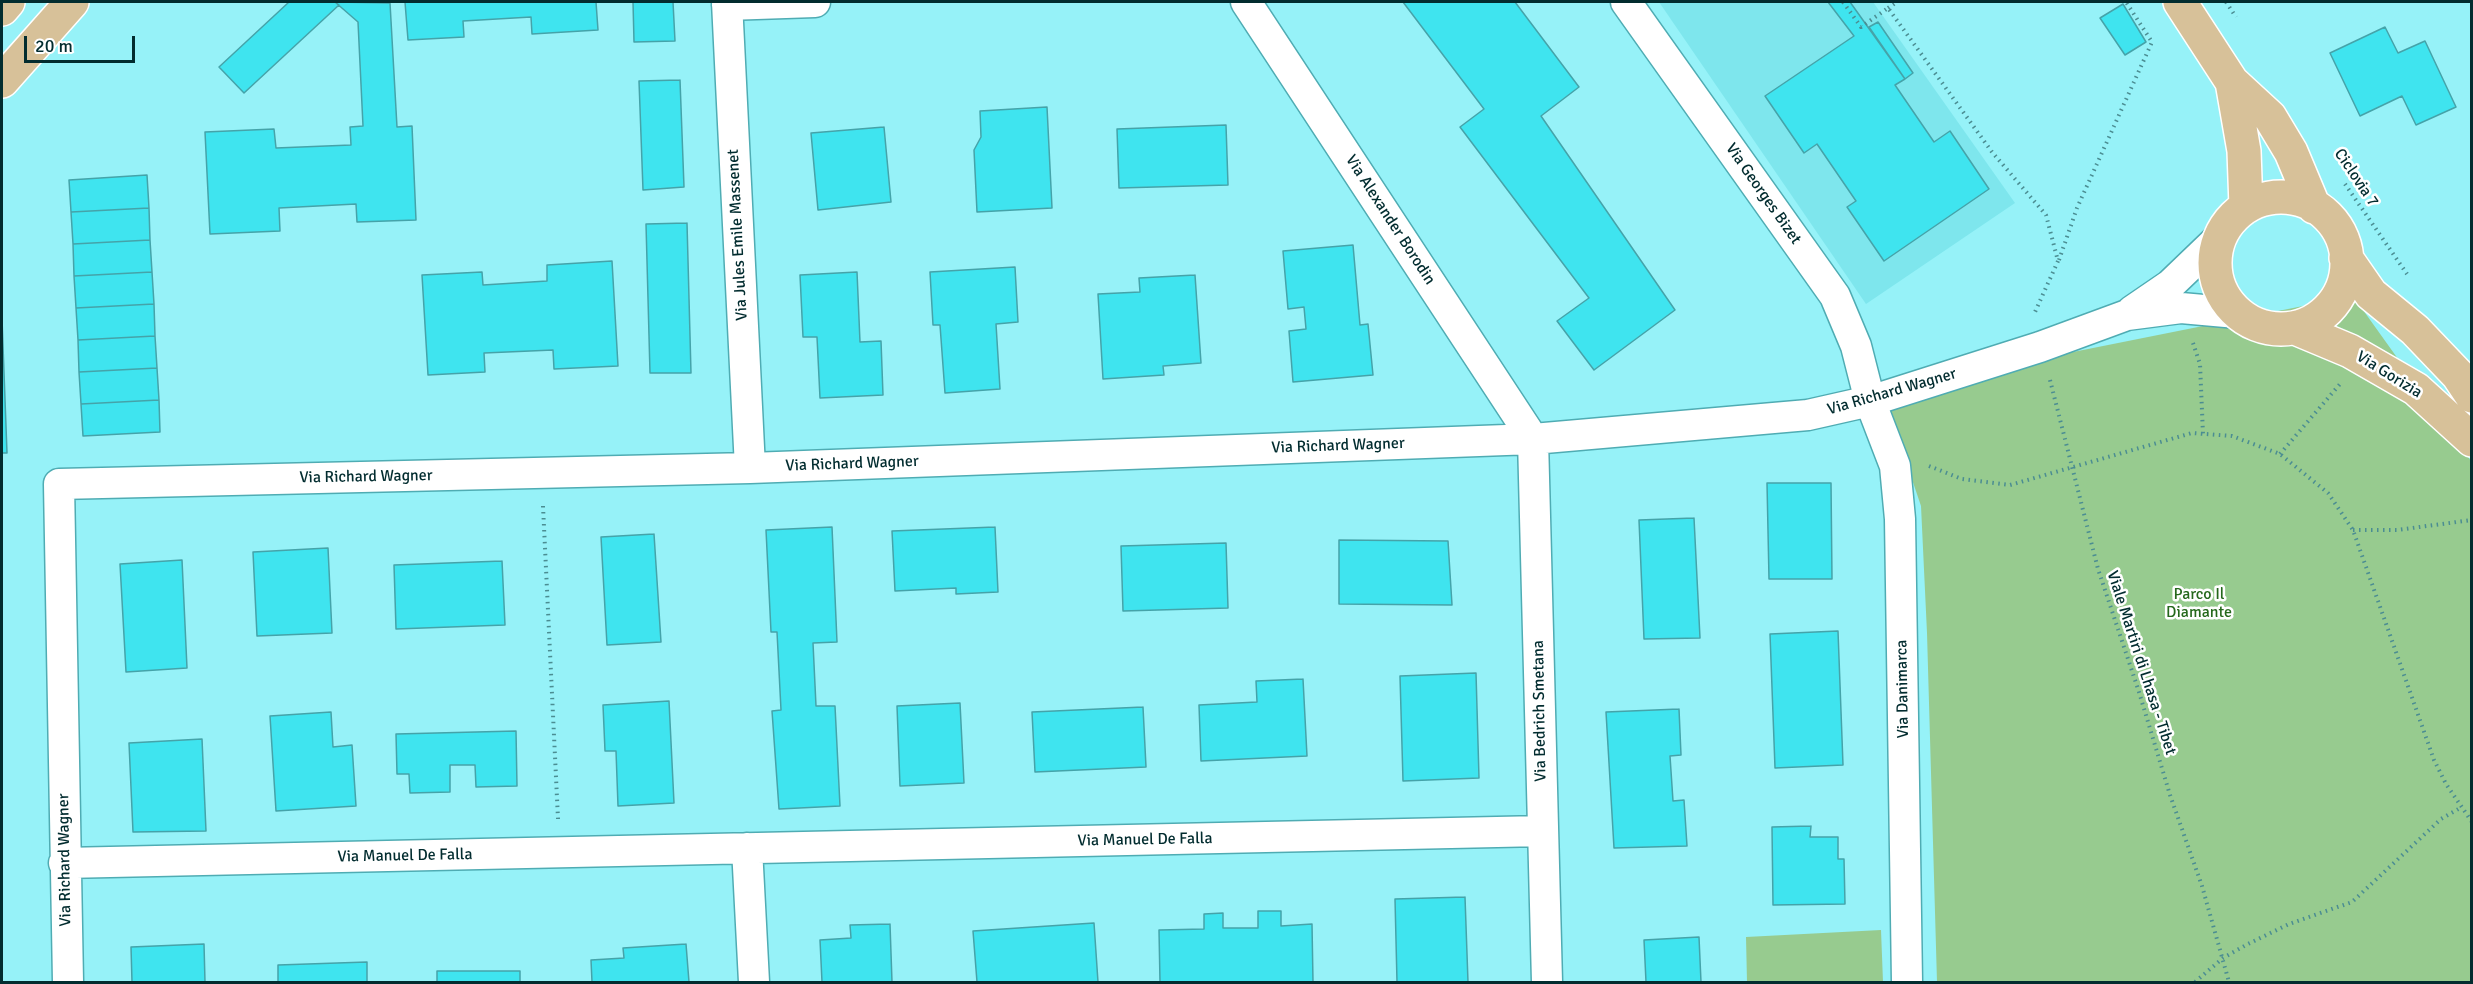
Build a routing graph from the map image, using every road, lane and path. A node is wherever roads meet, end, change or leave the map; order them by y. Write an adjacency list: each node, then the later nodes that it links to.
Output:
1 (8, 2): 13 (main road)
2 (72, 2): 15 (main road)
3 (814, 2): 11 (street)
4 (1246, 2): 30 (street, Via Alexander Borodin)
5 (1626, 2): 29 (street, Via Georges Bizet)
6 (1843, 2): 12 (path)
7 (1897, 2): 12 (path)
8 (2126, 2): 22 (path, Viale Martiri di Lhasa - Tibet)
9 (2180, 2): 16 (main road)
10 (2226, 2): 14 (path)
11 (727, 3): 34 (street, Via Jules Emile Massenet)
12 (1888, 8): 22 (path)
13 (2, 9)
14 (2237, 20)
15 (2, 81)
16 (2232, 82): 18 (main road); 19 (main road)
17 (2340, 176): 23 (path, Ciclovia 7)
18 (2246, 207): 19 (main road); 20 (main road)
19 (2314, 207): 21 (main road)
20 (2219, 238): 24 (main road); 25 (street, Via Richard Wagner)
21 (2346, 258): 26 (main road); 28 (main road)
22 (2058, 261): 27 (path, Viale Martiri di Lhasa - Tibet)
23 (2411, 281)
24 (2237, 313): 25 (street, Via Richard Wagner); 26 (main road)
25 (2127, 315): 27 (street, Via Richard Wagner)
26 (2295, 328): 31 (main road, Via Gorizia)
27 (2040, 347): 29 (street, Via Richard Wagner); 33 (path, Viale Martiri di Lhasa - Tibet)
28 (2472, 396)
29 (1870, 401): 30 (street, Via Richard Wagner); 32 (street, Via Danimarca)
30 (1533, 439): 34 (street, Via Richard Wagner); 40 (street, Via Bedrich Smetana)
31 (2472, 440)
32 (1895, 466): 33 (path); 48 (street, Via Danimarca)
33 (2072, 467): 37 (path); 44 (path, Viale Martiri di Lhasa - Tibet)
34 (750, 468): 35 (street, Via Richard Wagner)
35 (542, 473): 42 (path); 43 (street, Via Richard Wagner)
36 (2472, 520): 37 (path)
37 (2353, 530): 38 (path)
38 (2462, 807): 39 (path); 44 (path)
39 (2472, 822)
40 (1543, 831): 41 (street, Via Manuel De Falla); 47 (street, Via Bedrich Smetana)
41 (747, 848): 42 (street, Via Manuel De Falla); 46 (street)
42 (560, 852): 43 (street, Via Manuel De Falla)
43 (64, 863): 45 (street, Via Richard Wagner)
44 (2223, 958): 49 (path); 50 (path, Viale Martiri di Lhasa - Tibet)
45 (68, 982)
46 (754, 982)
47 (1547, 982)
48 (1907, 982)
49 (2196, 982)
50 (2229, 982)

